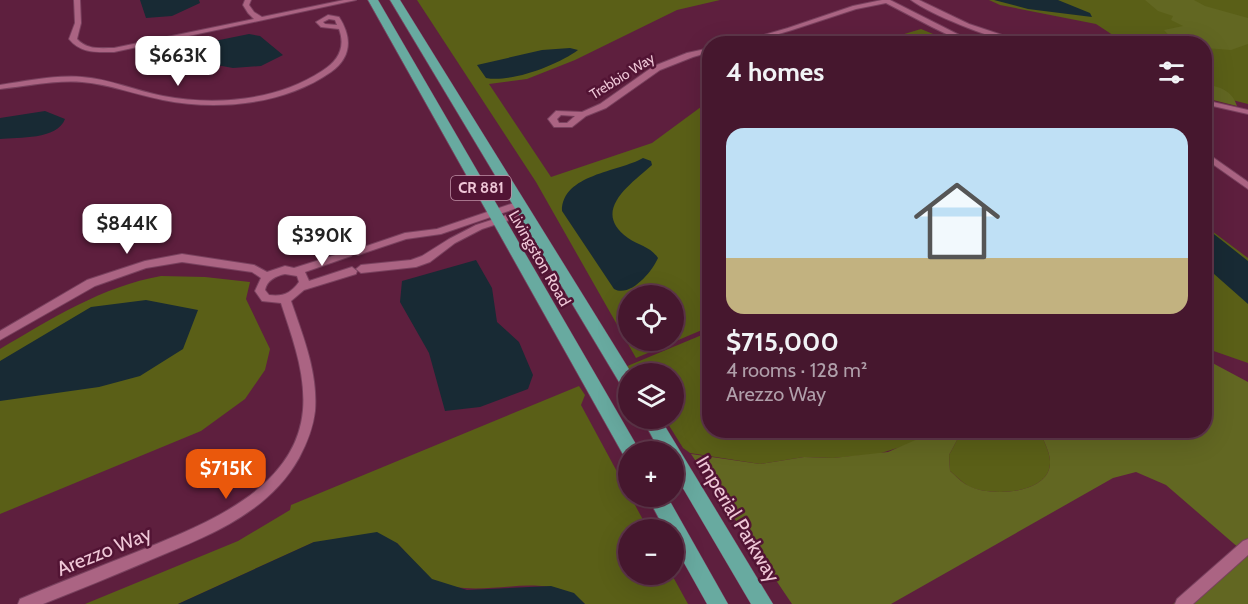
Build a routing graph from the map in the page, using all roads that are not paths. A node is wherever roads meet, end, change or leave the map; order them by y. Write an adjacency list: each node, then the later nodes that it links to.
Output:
1 (78, 0): 12 (street)
2 (248, 0): 12 (street)
3 (324, 0): 11 (street)
4 (353, 0): 11 (street)
5 (373, 0): 25 (main road, Livingston Road / CR 881)
6 (395, 0): 24 (main road, Livingston Road / CR 881)
7 (874, 0): 10 (street)
8 (914, 0): 16 (street)
9 (886, 1): 10 (street); 15 (street)
10 (855, 7): 14 (street)
11 (307, 10): 12 (street)
12 (262, 19)
13 (342, 27): 18 (street)
14 (764, 36)
15 (956, 36)
16 (1001, 36)
17 (702, 52): 21 (street, Trebbio Way)
18 (0, 87)
19 (1212, 104): 20 (street)
20 (1248, 112)
21 (583, 114)
22 (1212, 159): 23 (street)
23 (1248, 186)
24 (522, 208): 25 (street); 33 (main road, Livingston Road / CR 881)
25 (497, 216): 26 (street); 27 (street); 34 (main road, Livingston Road / CR 881)
26 (377, 246): 27 (street); 28 (street)
27 (385, 266): 30 (street)
28 (296, 271): 29 (street); 30 (street)
29 (267, 277): 31 (street); 32 (street)
30 (302, 287): 31 (street)
31 (285, 299): 38 (street, Arezzo Way)
32 (0, 336)
33 (618, 365)
34 (625, 441)
35 (684, 474): 40 (main road, Imperial Parkway)
36 (662, 507): 39 (main road)
37 (1248, 546): 41 (street)
38 (25, 604)
39 (718, 604)
40 (763, 604)
41 (1182, 604)

